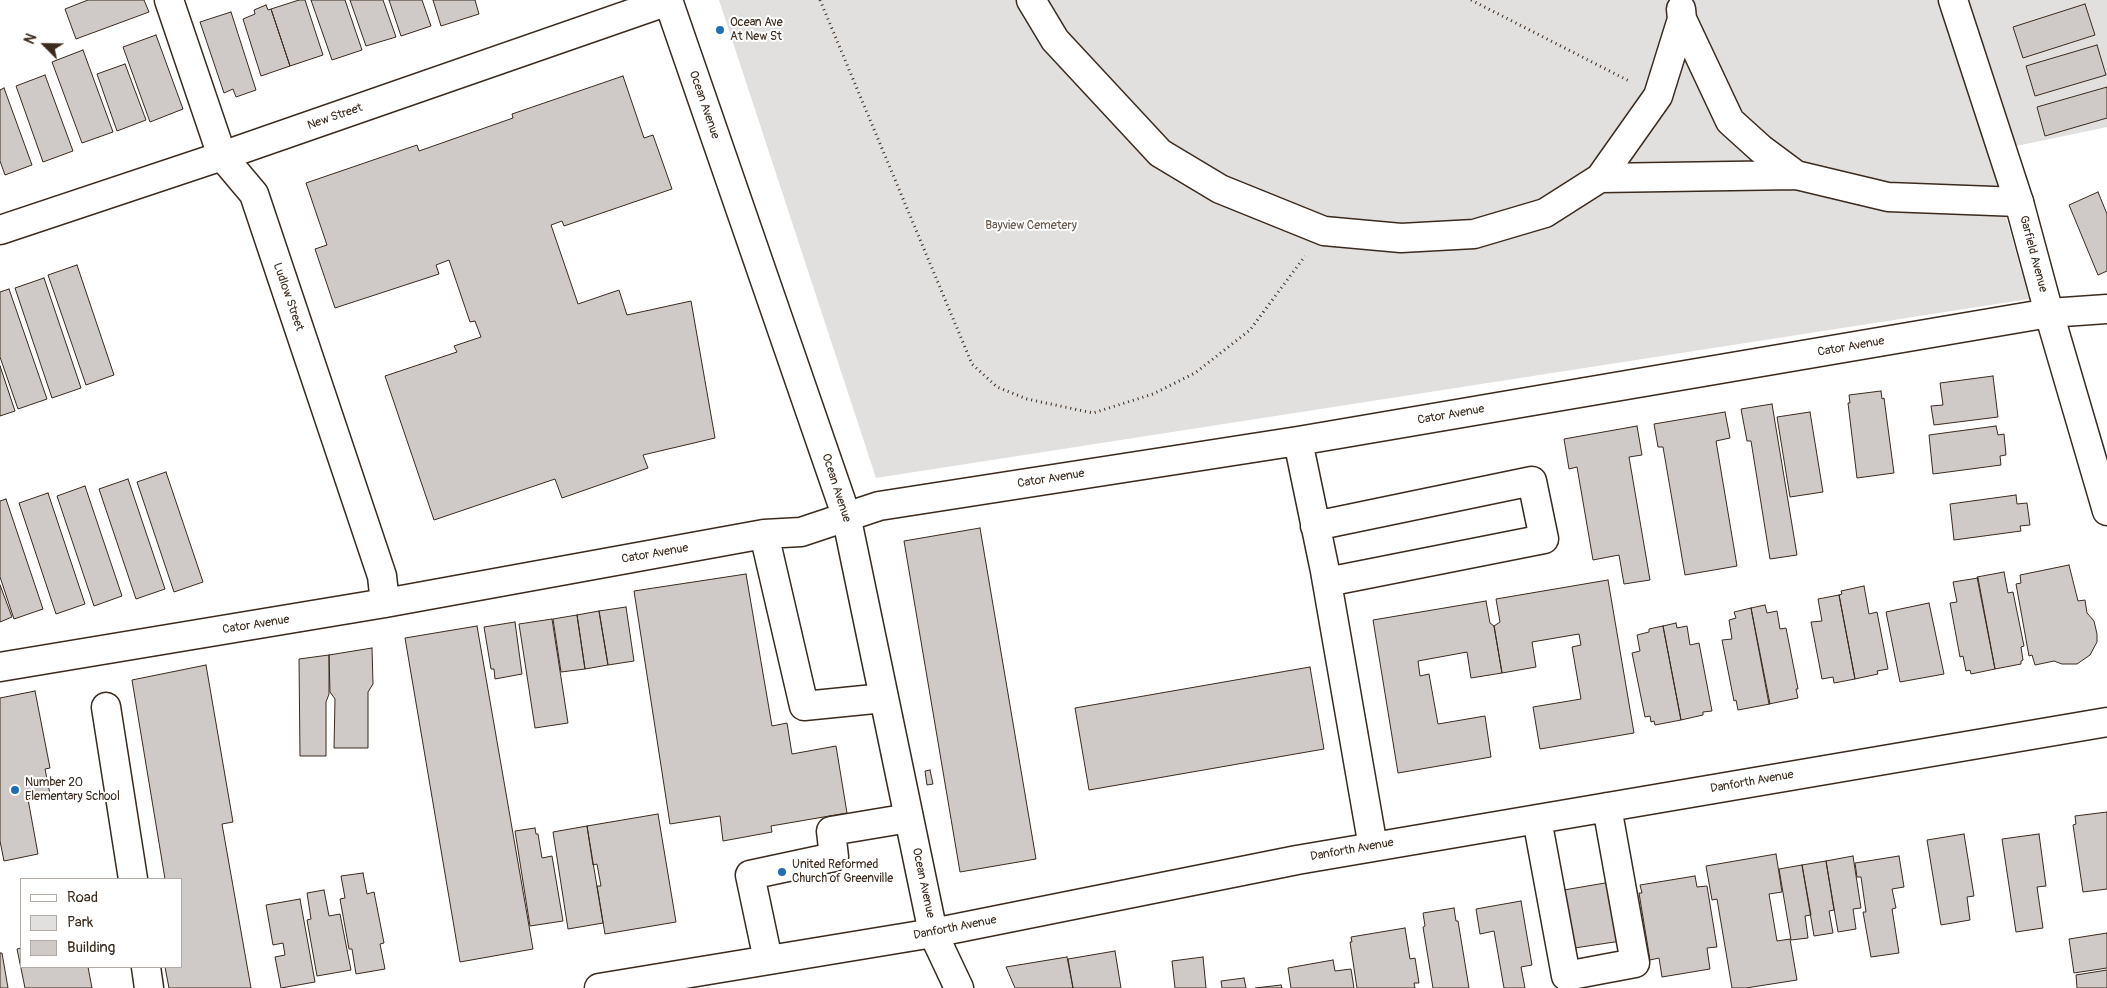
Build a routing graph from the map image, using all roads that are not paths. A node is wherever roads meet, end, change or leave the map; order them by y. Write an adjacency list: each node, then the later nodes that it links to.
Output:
1 (169, 0): 6 (street, Ludlow Street)
2 (1031, 0): 8 (street)
3 (1953, 0): 9 (street, Garfield Avenue)
4 (668, 1): 6 (street, New Street); 15 (street, Ocean Avenue)
5 (1681, 9): 7 (street); 8 (street)
6 (222, 156): 10 (street, New Street); 19 (street, Ludlow Street)
7 (1796, 175): 8 (street); 9 (street)
8 (1600, 178)
9 (2019, 202): 12 (street, Garfield Avenue)
10 (0, 230)
11 (2107, 309): 12 (street, Cator Avenue)
12 (2049, 313): 13 (street, Cator Avenue); 14 (street, Garfield Avenue)
13 (1298, 441): 15 (street, Cator Avenue); 16 (street)
14 (2107, 511)
15 (846, 515): 17 (street, Cator Avenue); 21 (street, Ocean Avenue)
16 (1315, 526): 18 (street); 18 (street)
17 (764, 534): 19 (street, Cator Avenue); 21 (street)
18 (1327, 582): 27 (street)
19 (385, 604): 20 (street, Cator Avenue)
20 (0, 667)
21 (884, 698): 25 (street, Ocean Avenue)
22 (106, 707): 28 (street)
23 (2107, 722): 24 (street, Danforth Avenue)
24 (1606, 807): 26 (street, Danforth Avenue); 26 (street)
25 (909, 818): 29 (street, Ocean Avenue); 30 (street)
26 (1537, 819): 27 (street, Danforth Avenue)
27 (1373, 847): 29 (street, Danforth Avenue)
28 (133, 878)
29 (933, 933): 30 (street, Danforth Avenue); 34 (street, Ocean Avenue)
30 (768, 960): 33 (street, Danforth Avenue)
31 (146, 968): 32 (street)
32 (149, 988)
33 (600, 988)
34 (958, 988)

